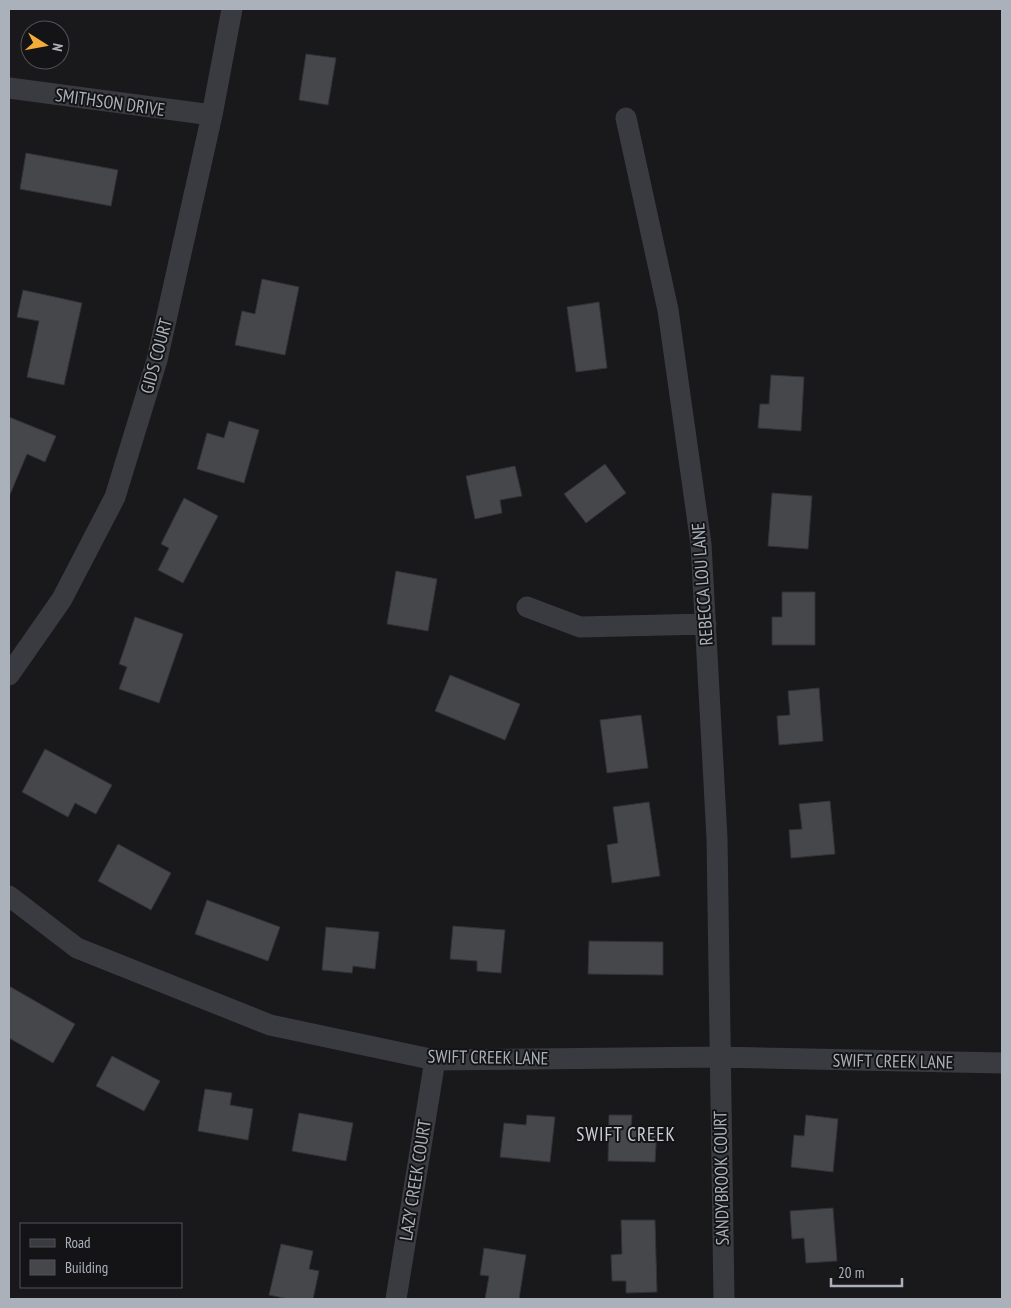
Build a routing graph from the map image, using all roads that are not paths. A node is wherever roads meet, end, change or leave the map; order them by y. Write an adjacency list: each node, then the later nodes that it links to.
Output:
1 (232, 9): 3 (street, GIDS COURT)
2 (9, 88): 3 (street, SMITHSON DRIVE)
3 (212, 116): 7 (street, GIDS COURT)
4 (626, 118): 6 (street, REBECCA LOU LANE)
5 (527, 606): 6 (street)
6 (706, 624): 9 (street, REBECCA LOU LANE)
7 (9, 675)
8 (9, 896): 10 (street, SWIFT CREEK LANE)
9 (719, 1058): 10 (street, SWIFT CREEK LANE); 11 (street, SWIFT CREEK LANE); 13 (street, SANDYBROOK COURT)
10 (435, 1060): 12 (street, LAZY CREEK COURT)
11 (1002, 1063)
12 (396, 1299)
13 (724, 1299)

